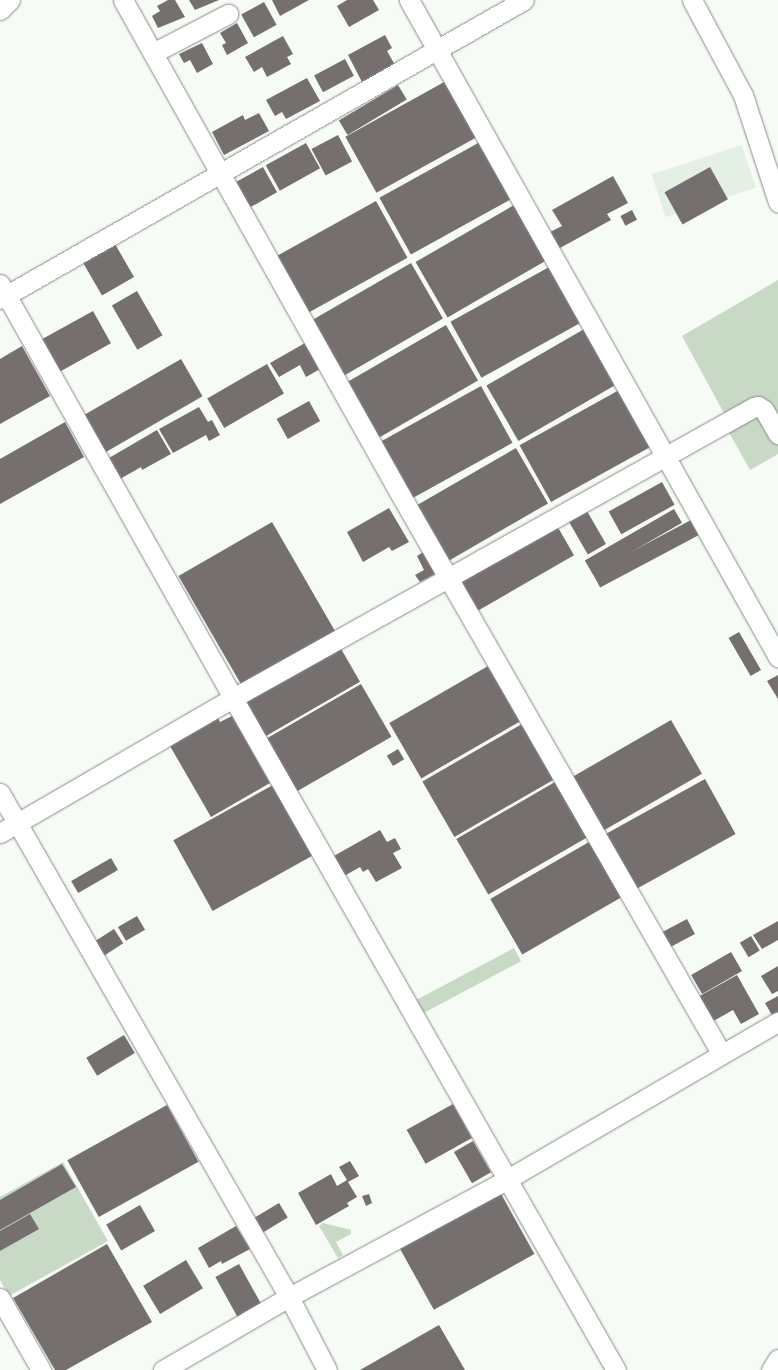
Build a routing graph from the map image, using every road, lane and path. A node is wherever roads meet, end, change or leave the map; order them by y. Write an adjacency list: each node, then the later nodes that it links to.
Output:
1 (10, 0): 6 (street)
2 (123, 0): 9 (street)
3 (408, 0): 8 (street)
4 (524, 0): 8 (street)
5 (692, 0): 11 (street)
6 (0, 10)
7 (228, 14): 9 (street)
8 (437, 51): 10 (street); 14 (street)
9 (153, 53): 10 (street)
10 (221, 174): 12 (street); 15 (street)
11 (778, 202)
12 (2, 293): 17 (street)
13 (778, 434): 14 (street)
14 (666, 457): 15 (street); 16 (street)
15 (448, 577): 17 (street); 22 (street)
16 (778, 656)
17 (233, 698): 19 (street); 23 (street)
18 (0, 794): 19 (street)
19 (17, 824): 20 (street); 24 (street)
20 (0, 833)
21 (778, 1022): 22 (street)
22 (721, 1053): 23 (street)
23 (506, 1180): 24 (street); 30 (street)
24 (289, 1297): 28 (street); 29 (street)
25 (0, 1298): 27 (street)
26 (778, 1360): 31 (street)
27 (41, 1370)
28 (163, 1370)
29 (327, 1370)
30 (616, 1370)
31 (771, 1370)

